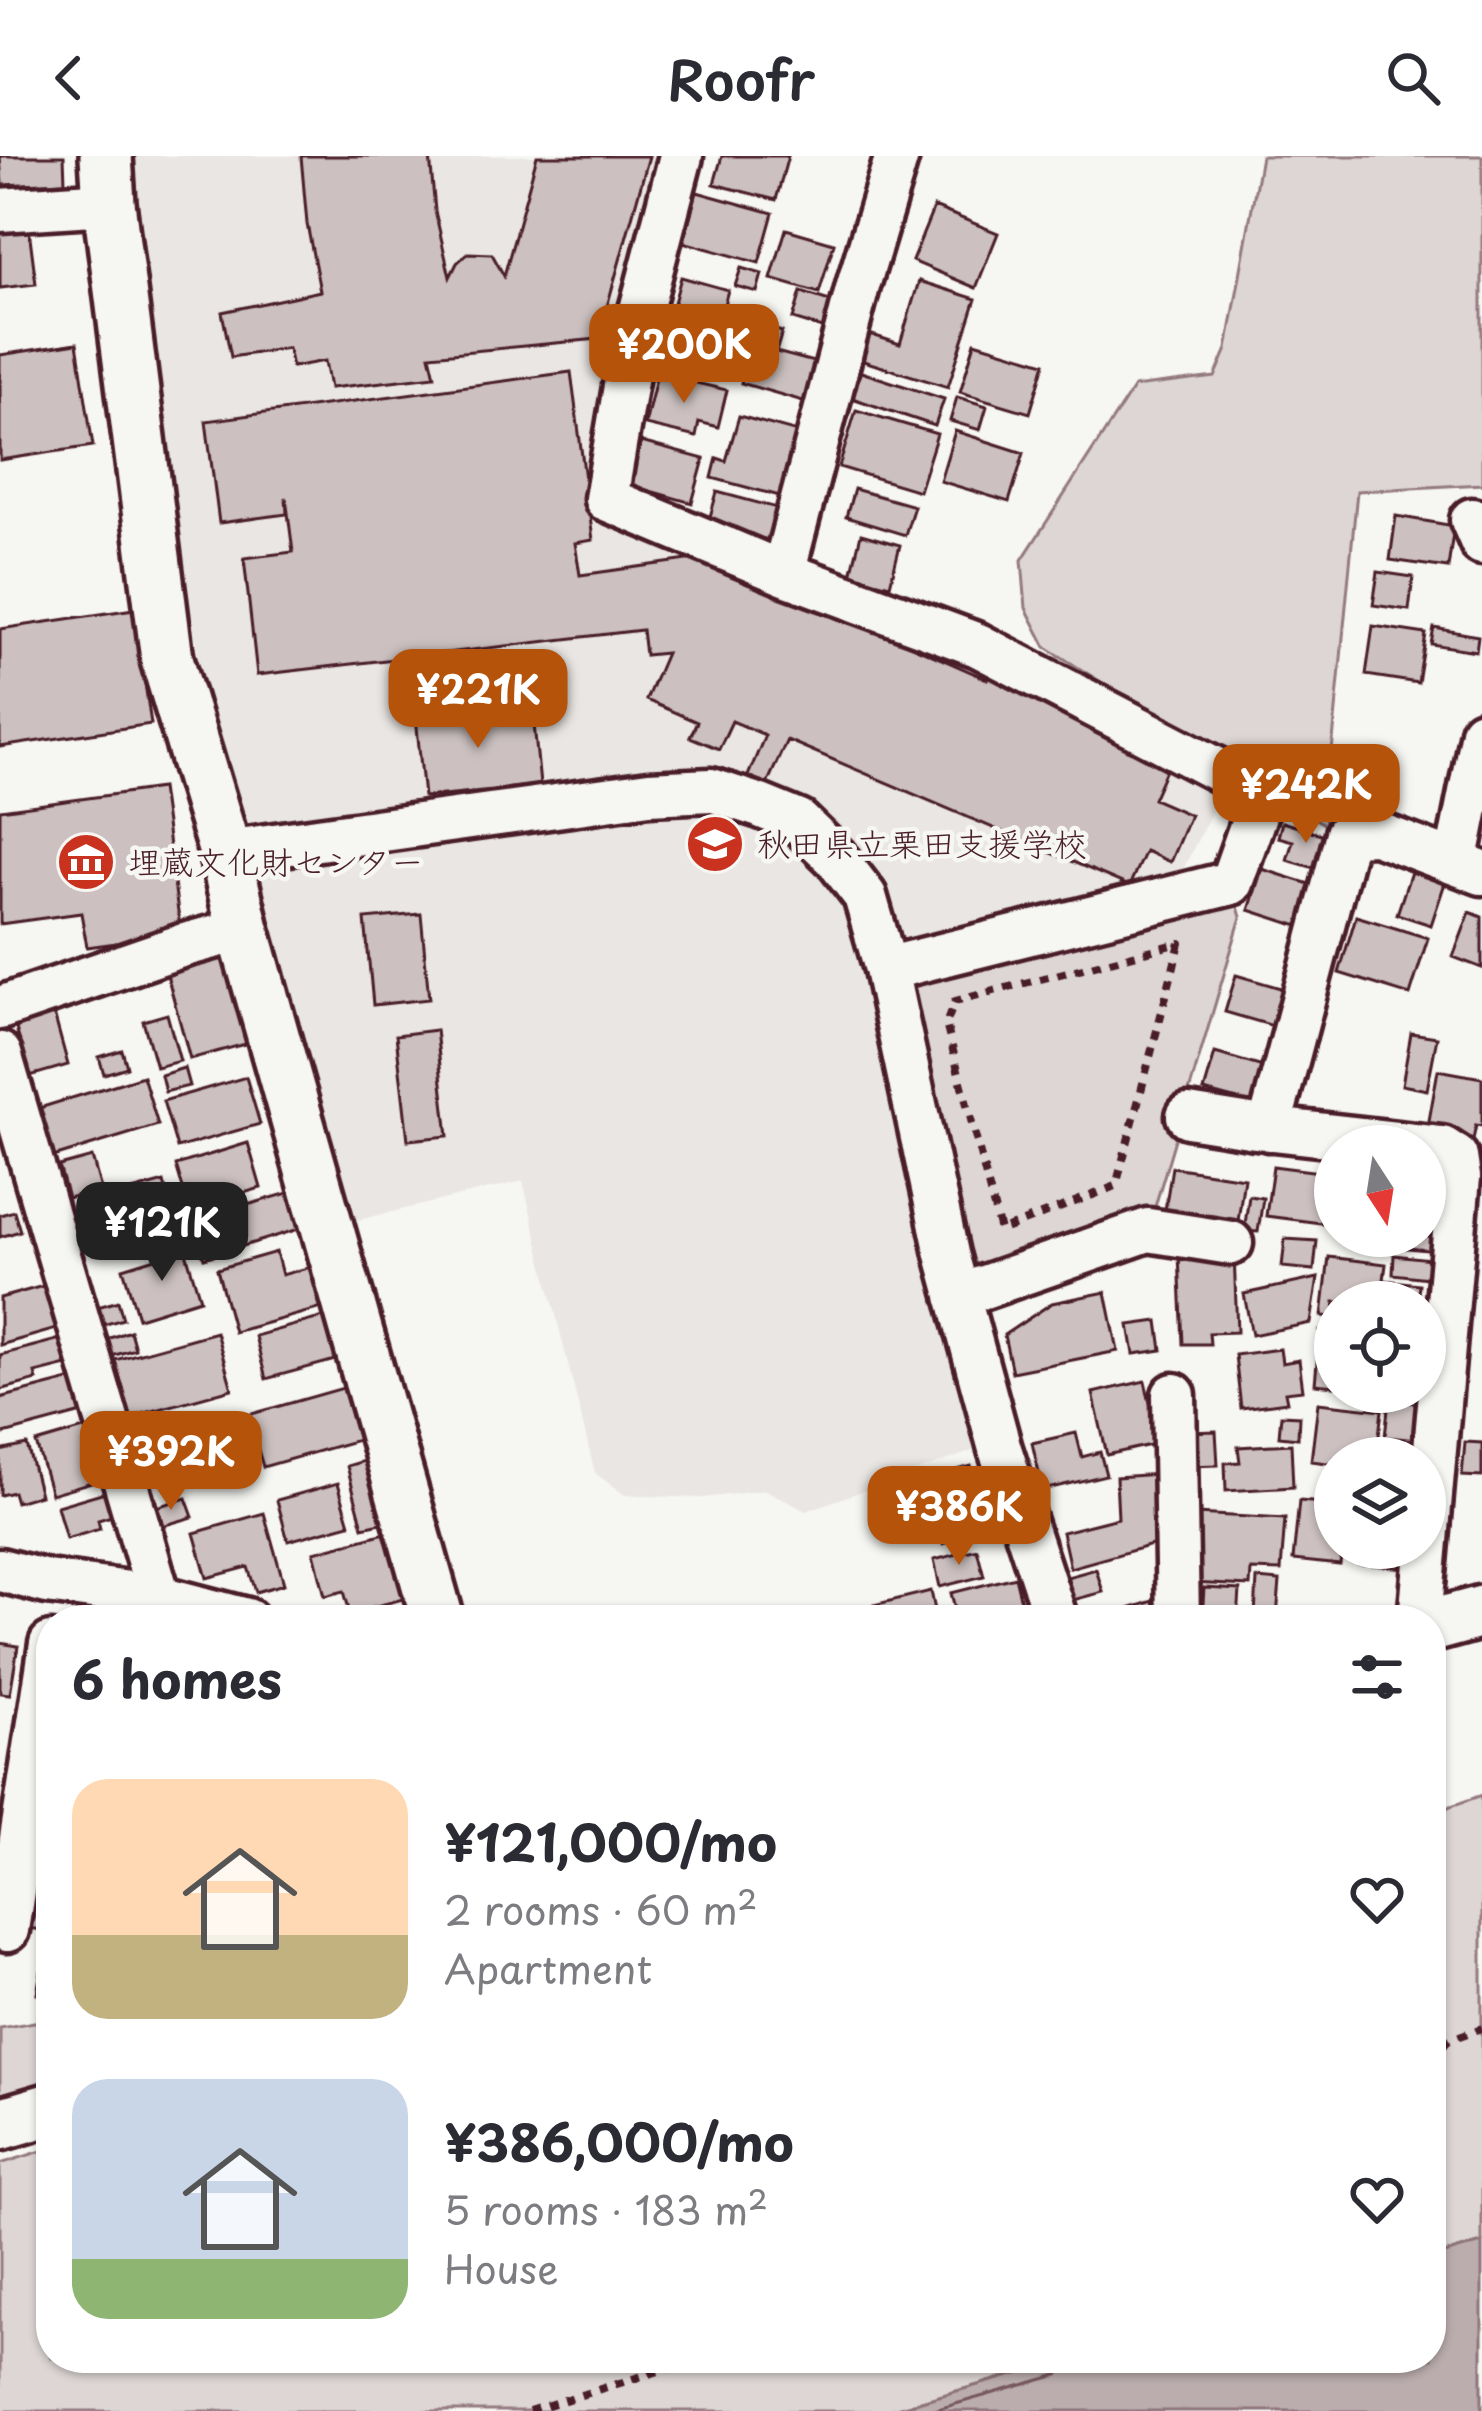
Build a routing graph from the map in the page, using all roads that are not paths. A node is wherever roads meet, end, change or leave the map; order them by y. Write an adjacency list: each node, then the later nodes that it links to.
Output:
1 (681, 156): 5 (street)
2 (897, 156): 5 (street)
3 (108, 179): 4 (street); 7 (street)
4 (0, 209)
5 (783, 573): 10 (street)
6 (1482, 732): 8 (street)
7 (225, 852): 9 (street); 10 (street)
8 (1469, 868): 14 (street)
9 (243, 929): 11 (street); 22 (street)
10 (886, 969): 16 (street)
11 (0, 1008)
12 (0, 1054): 19 (street)
13 (1188, 1116): 14 (street)
14 (1269, 1129): 25 (street)
15 (1231, 1243): 16 (street)
16 (958, 1296): 23 (street)
17 (1174, 1395): 24 (street)
18 (0, 1570): 20 (street)
19 (159, 1598): 20 (street); 21 (street)
20 (57, 1602)
21 (187, 1605)
22 (434, 1605)
23 (1051, 1605)
24 (1178, 1605)
25 (1421, 1605)
26 (1482, 1612): 27 (street)
27 (1446, 1622)
28 (36, 1742): 29 (street)
29 (7, 1930)
30 (36, 2113): 31 (street)
31 (0, 2123)

